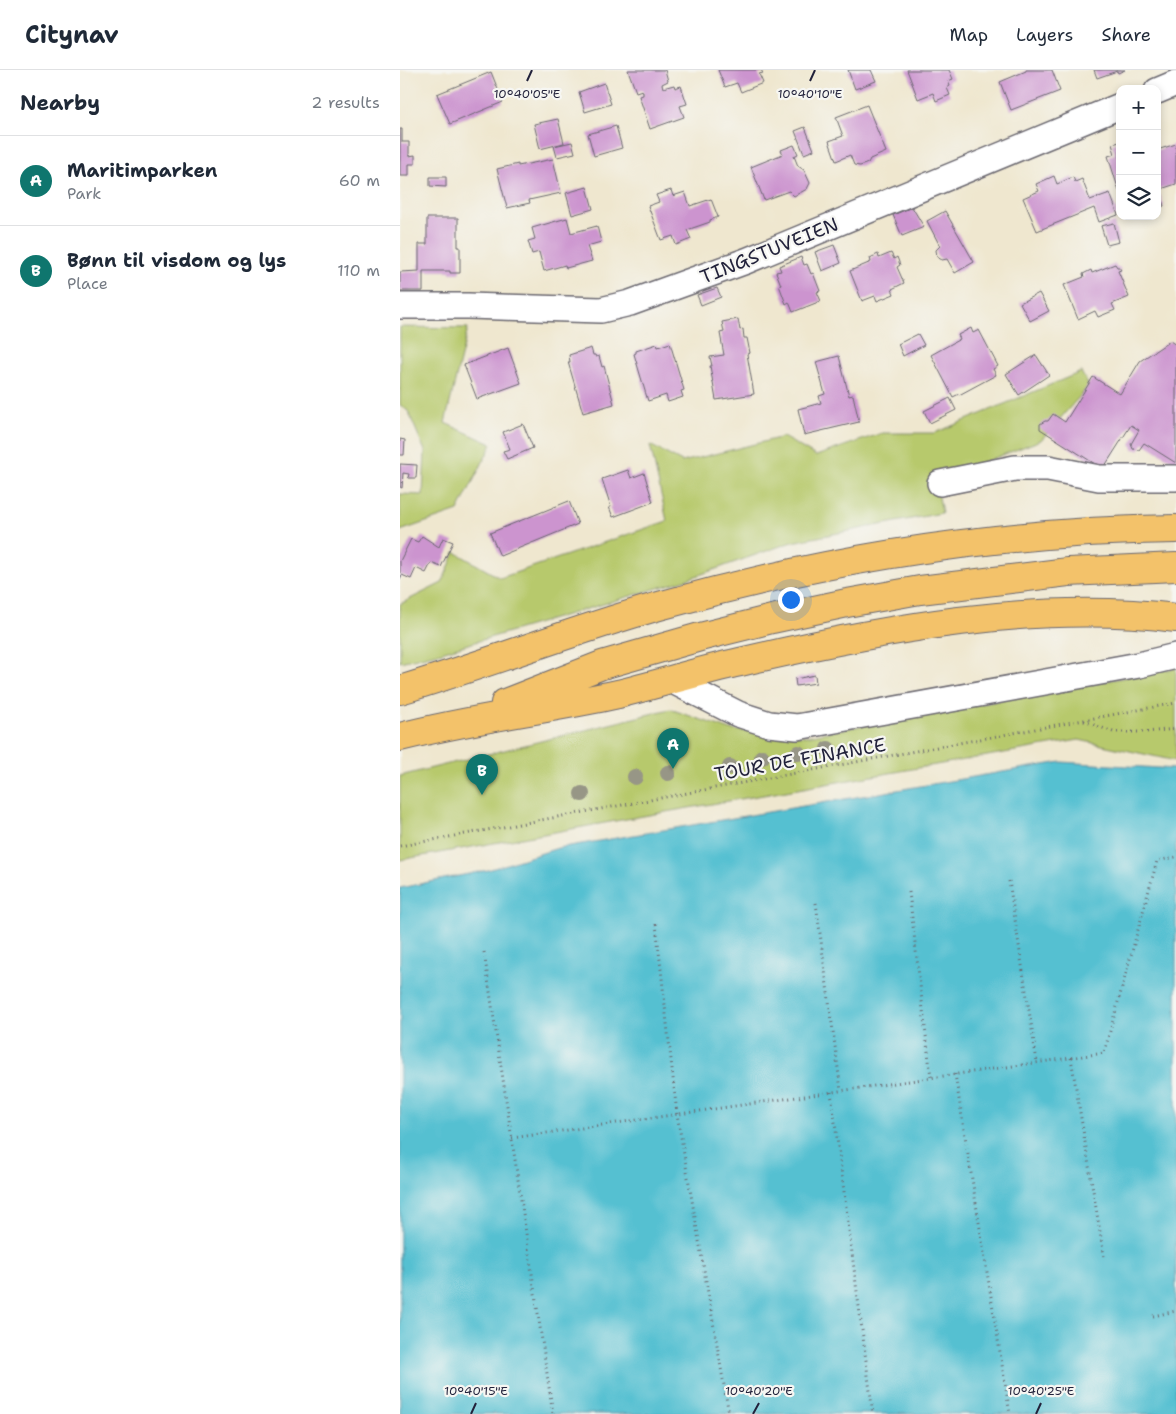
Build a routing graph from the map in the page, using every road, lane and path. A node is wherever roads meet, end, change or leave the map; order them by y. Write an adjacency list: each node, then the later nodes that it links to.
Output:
1 (1176, 83): 2 (street)
2 (1161, 89)
3 (1116, 108): 4 (street, TINGSTUVEIEN)
4 (400, 306)
5 (1176, 478): 6 (street)
6 (940, 483)
7 (1176, 529): 12 (highway)
8 (1176, 567): 16 (highway)
9 (1176, 618): 11 (highway)
10 (1176, 656): 11 (street)
11 (671, 680): 16 (highway)
12 (400, 690)
13 (1176, 703): 14 (path, TOUR DE FINANCE)
14 (1083, 720): 15 (path); 17 (path, TOUR DE FINANCE)
15 (1176, 729)
16 (408, 735)
17 (400, 846)
18 (1176, 856): 24 (path)
19 (1009, 881): 25 (path)
20 (909, 892): 27 (path)
21 (816, 903): 28 (path)
22 (656, 924): 30 (path)
23 (484, 952): 31 (path)
24 (1071, 1058): 25 (path); 32 (path)
25 (1037, 1062): 26 (path)
26 (954, 1074): 27 (path); 38 (path)
27 (931, 1078): 28 (path)
28 (841, 1091): 29 (path)
29 (831, 1092): 30 (path); 37 (path)
30 (677, 1114): 31 (path); 36 (path)
31 (512, 1138): 35 (path)
32 (1104, 1256)
33 (1176, 1311): 34 (path)
34 (1153, 1316)
35 (553, 1414)
36 (729, 1414)
37 (873, 1414)
38 (1010, 1414)

